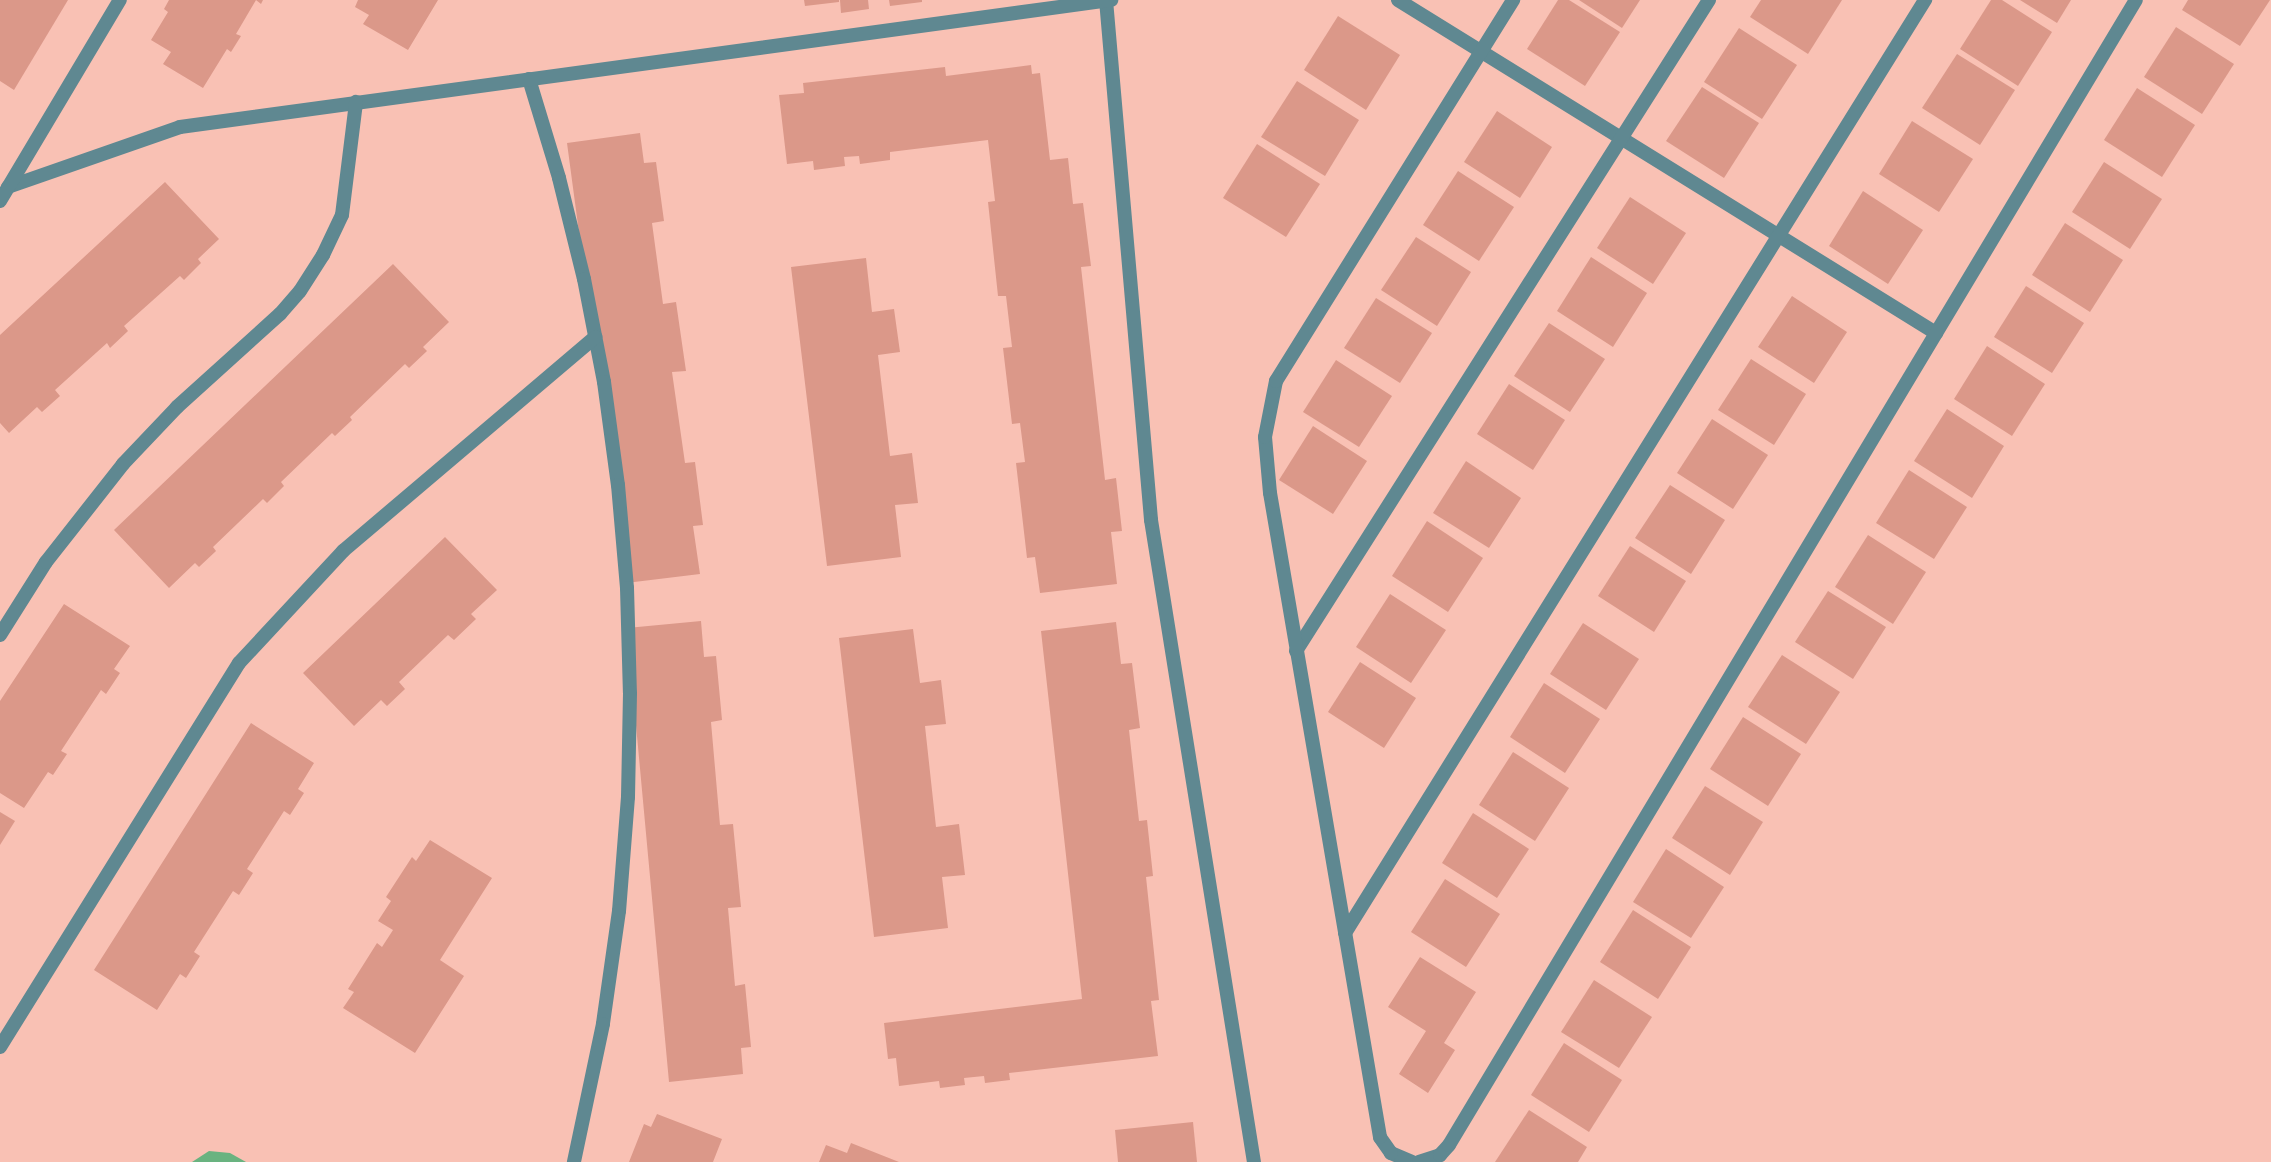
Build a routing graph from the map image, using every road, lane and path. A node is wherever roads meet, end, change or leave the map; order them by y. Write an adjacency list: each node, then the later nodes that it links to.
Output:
1 (120, 0): 12 (lane)
2 (1108, 0): 9 (lane); 22 (lane)
3 (1398, 0): 8 (lane)
4 (1513, 0): 8 (lane)
5 (1709, 0): 11 (lane)
6 (1925, 0): 14 (lane)
7 (2136, 0): 15 (lane)
8 (1481, 51): 11 (lane); 18 (lane)
9 (529, 79): 10 (lane); 16 (lane)
10 (356, 102): 12 (lane); 17 (lane)
11 (1622, 138): 14 (lane); 18 (lane)
12 (8, 187): 13 (lane)
13 (0, 201)
14 (1778, 235): 15 (lane); 19 (lane)
15 (1936, 333): 24 (lane)
16 (595, 337): 20 (lane); 21 (lane)
17 (0, 635)
18 (1296, 651): 19 (lane)
19 (1345, 933): 23 (lane)
20 (0, 1047)
21 (574, 1162)
22 (1254, 1162)
23 (1412, 1162)
24 (1419, 1162)

